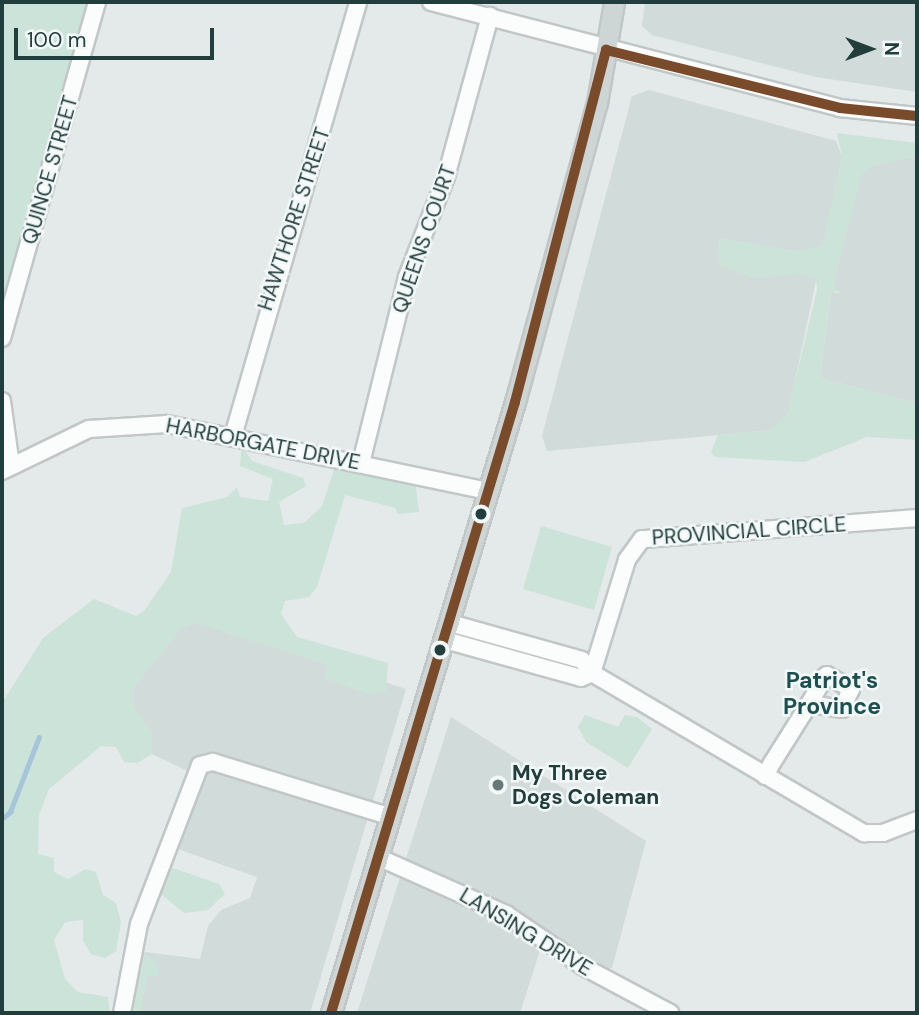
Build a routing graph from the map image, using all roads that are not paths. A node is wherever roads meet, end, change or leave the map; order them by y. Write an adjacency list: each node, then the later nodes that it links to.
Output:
1 (97, 2): 8 (street, QUINCE STREET)
2 (358, 2): 10 (street, HAWTHORE STREET)
3 (431, 2): 5 (street)
4 (614, 2): 6 (main road)
5 (490, 16): 6 (street); 11 (street, QUEENS COURT)
6 (606, 50): 7 (street); 13 (main road)
7 (917, 116)
8 (2, 338)
9 (2, 401): 12 (street)
10 (233, 436): 11 (street, HARBORGATE DRIVE); 12 (street, HARBORGATE DRIVE)
11 (361, 463): 13 (street, HARBORGATE DRIVE)
12 (7, 468)
13 (489, 491): 15 (main road)
14 (917, 518): 16 (street, PROVINCIAL CIRCLE)
15 (447, 631): 16 (street); 19 (main road)
16 (592, 673): 18 (street)
17 (809, 704): 18 (street)
18 (765, 776): 20 (street)
19 (392, 817): 21 (main road); 22 (street)
20 (917, 820)
21 (380, 858): 23 (main road); 24 (street, LANSING DRIVE)
22 (122, 1013)
23 (331, 1013)
24 (670, 1013)

